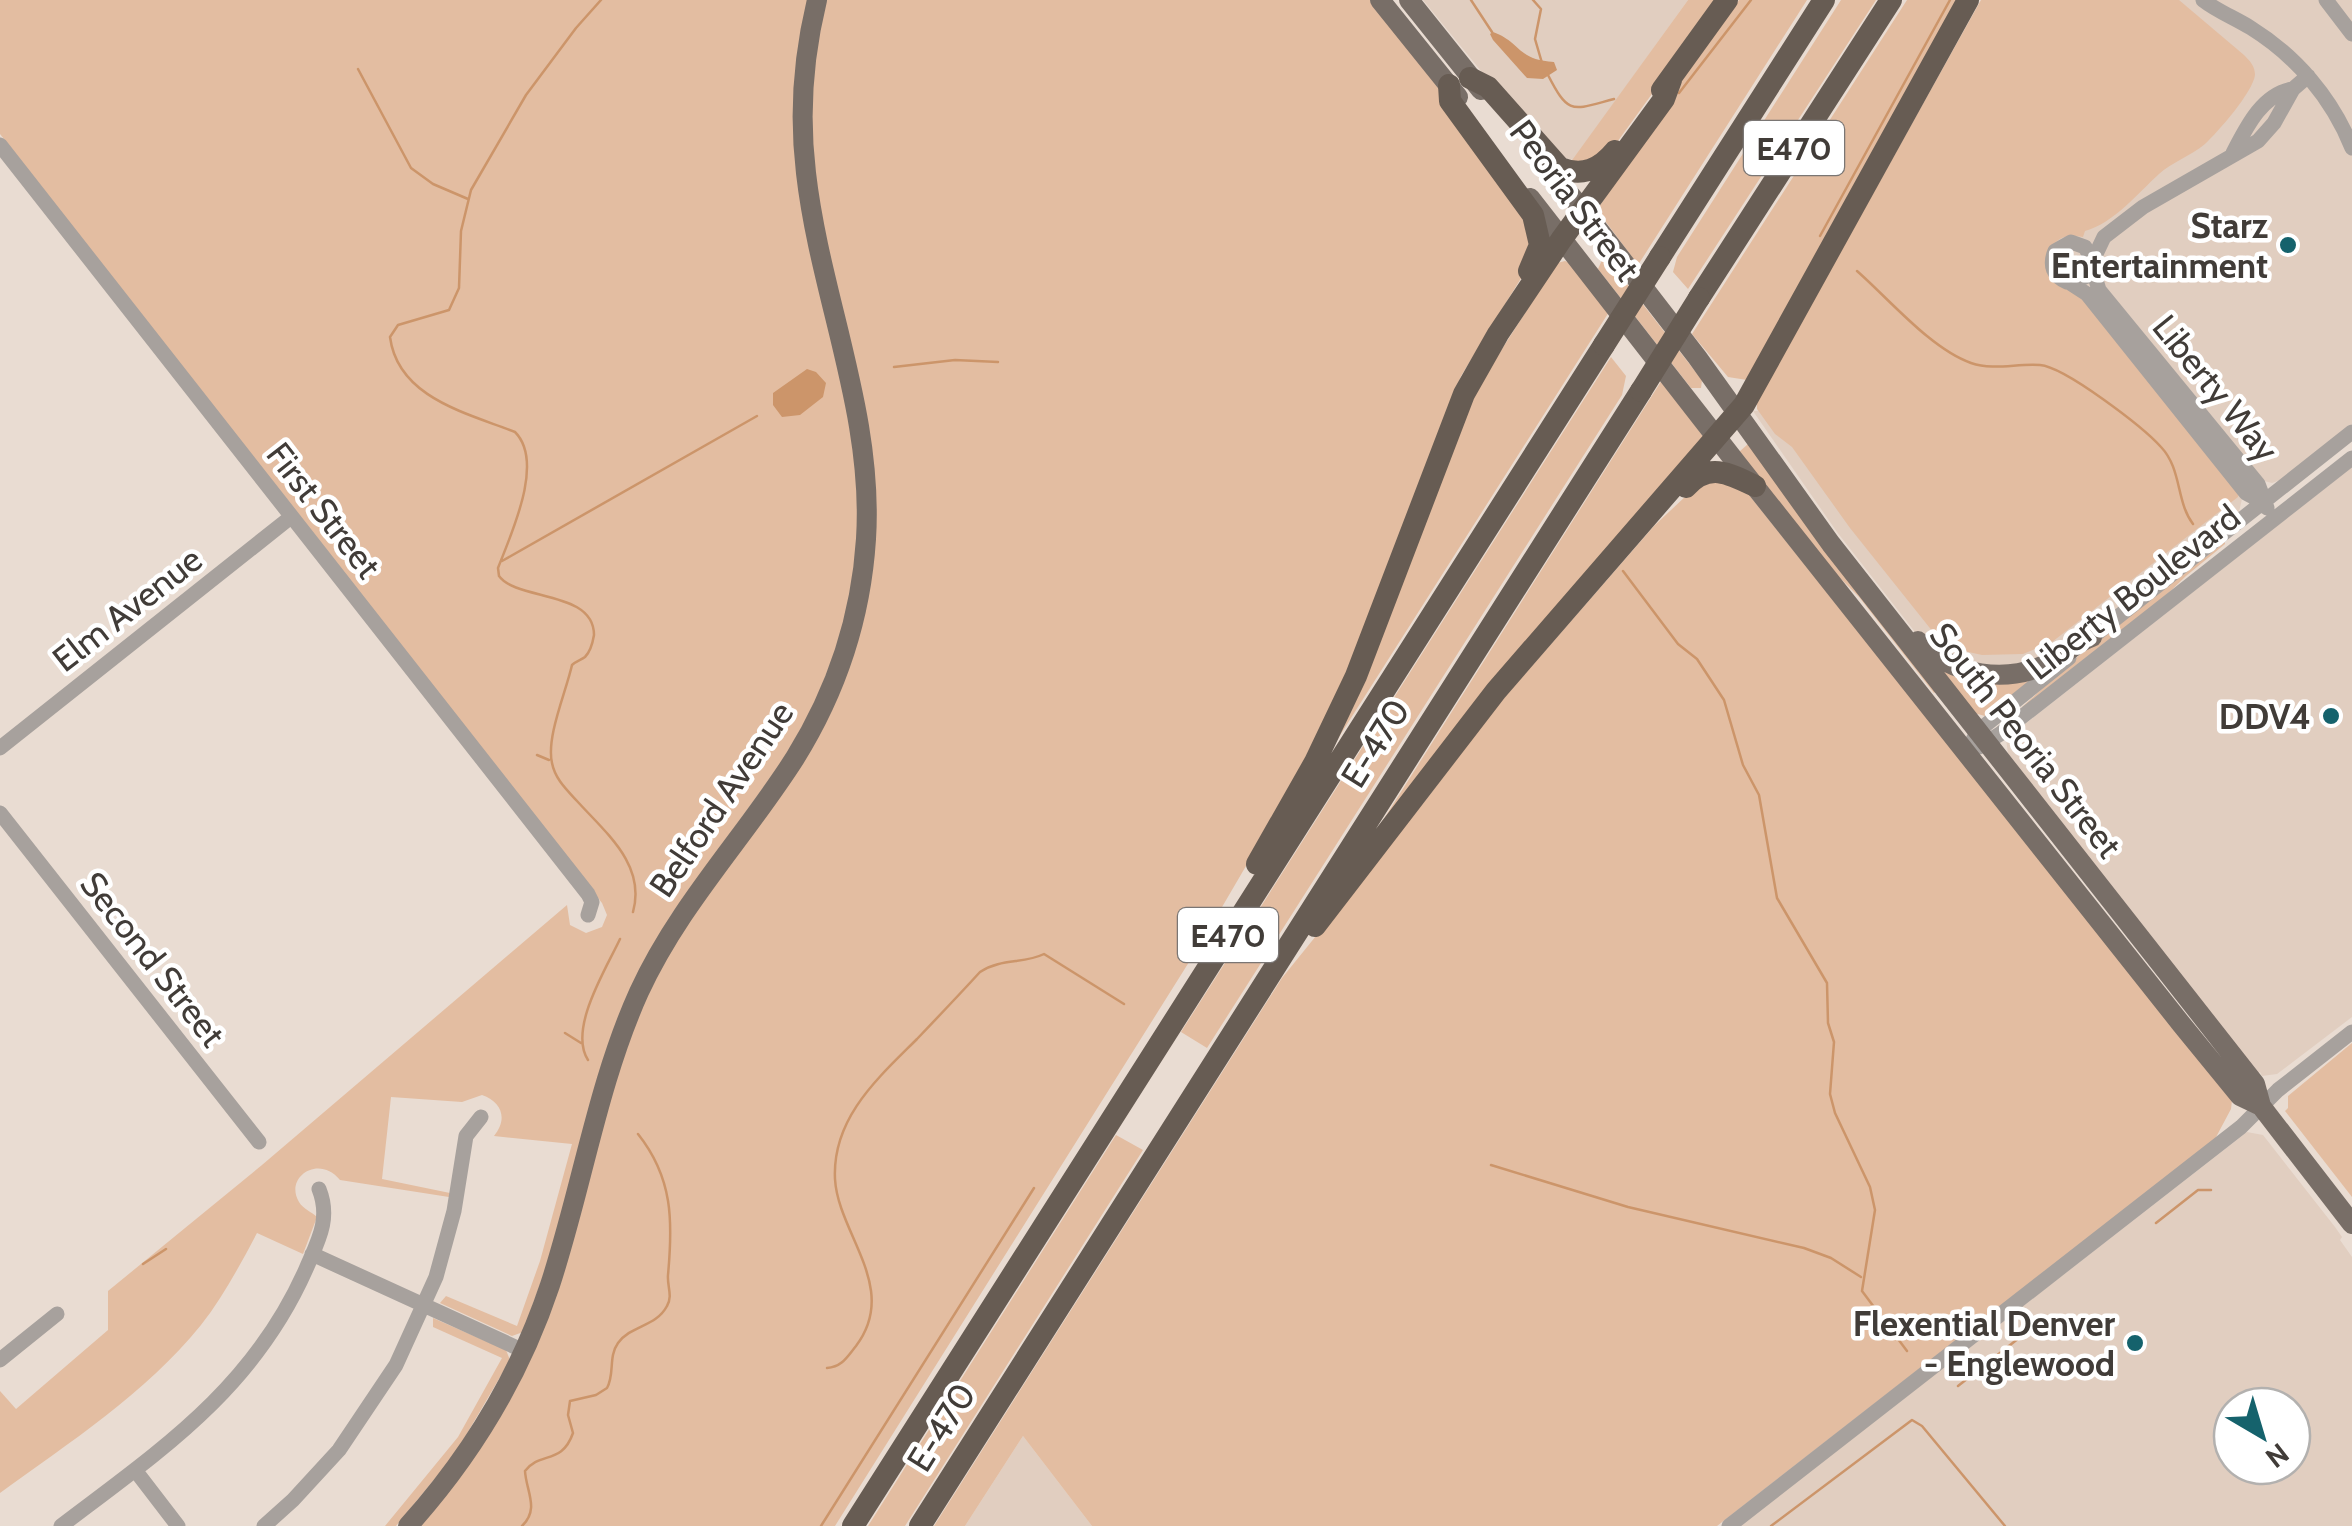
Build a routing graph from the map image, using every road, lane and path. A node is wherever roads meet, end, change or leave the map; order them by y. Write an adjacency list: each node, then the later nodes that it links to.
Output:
1 (816, 0): 50 (main road, Belford Avenue)
2 (1380, 0): 13 (main road, Peoria Street)
3 (1409, 0): 13 (main road, Peoria Street)
4 (1730, 0): 12 (highway)
5 (1824, 0): 39 (highway, E-470 / E470, bridge)
6 (1892, 0): 40 (highway, E-470 / E470, bridge)
7 (1972, 0): 23 (highway)
8 (2202, 0): 11 (street)
9 (2326, 0): 10 (street)
10 (2352, 34)
11 (2308, 76): 15 (street); 17 (street)
12 (1671, 80): 13 (highway); 16 (highway)
13 (1460, 81): 16 (main road, Peoria Street); 18 (main road, Peoria Street); 22 (highway)
14 (1, 147): 30 (street, First Street)
15 (2352, 148)
16 (1582, 210): 18 (highway); 23 (main road, Peoria Street)
17 (2104, 237): 19 (street); 20 (street)
18 (1561, 240): 22 (highway); 25 (main road, Peoria Street)
19 (2078, 243): 20 (street); 21 (street)
20 (2092, 263): 21 (street); 28 (street, Liberty Way)
21 (2070, 282): 28 (street, Liberty Way)
22 (1498, 334): 39 (highway)
23 (1738, 413): 25 (highway); 32 (main road, South Peoria Street)
24 (2352, 432): 28 (street, Liberty Boulevard)
25 (1717, 439): 27 (main road, South Peoria Street); 29 (highway)
26 (2352, 458): 31 (street, Liberty Boulevard)
27 (1755, 486): 29 (highway); 36 (main road, South Peoria Street)
28 (2263, 502): 31 (street); 33 (street, Liberty Boulevard)
29 (1656, 510): 40 (highway)
30 (291, 517): 35 (street, Elm Avenue); 38 (street, First Street)
31 (2274, 519): 34 (street, Liberty Boulevard)
32 (1884, 612): 33 (main road); 34 (main road, South Peoria Street)
33 (2092, 637): 34 (street, Liberty Boulevard)
34 (1983, 738): 36 (street, Liberty Boulevard); 42 (main road, South Peoria Street)
35 (0, 748)
36 (1966, 752): 42 (main road, South Peoria Street)
37 (0, 813): 44 (street, Second Street)
38 (588, 916)
39 (1177, 1014): 57 (highway, E-470 / E470)
40 (1244, 1014): 58 (highway, E-470 / E470)
41 (2352, 1032): 42 (street)
42 (2261, 1106): 46 (main road, South Peoria Street); 59 (street)
43 (481, 1117): 48 (street)
44 (259, 1142)
45 (320, 1189): 47 (street)
46 (2352, 1224)
47 (312, 1254): 48 (street); 52 (street)
48 (424, 1305): 50 (street); 55 (street)
49 (56, 1314): 51 (street)
50 (524, 1350): 56 (main road, Belford Avenue)
51 (0, 1360)
52 (134, 1470): 53 (street); 54 (street)
53 (61, 1526)
54 (178, 1526)
55 (264, 1526)
56 (408, 1526)
57 (853, 1526)
58 (920, 1526)
59 (1728, 1526)

